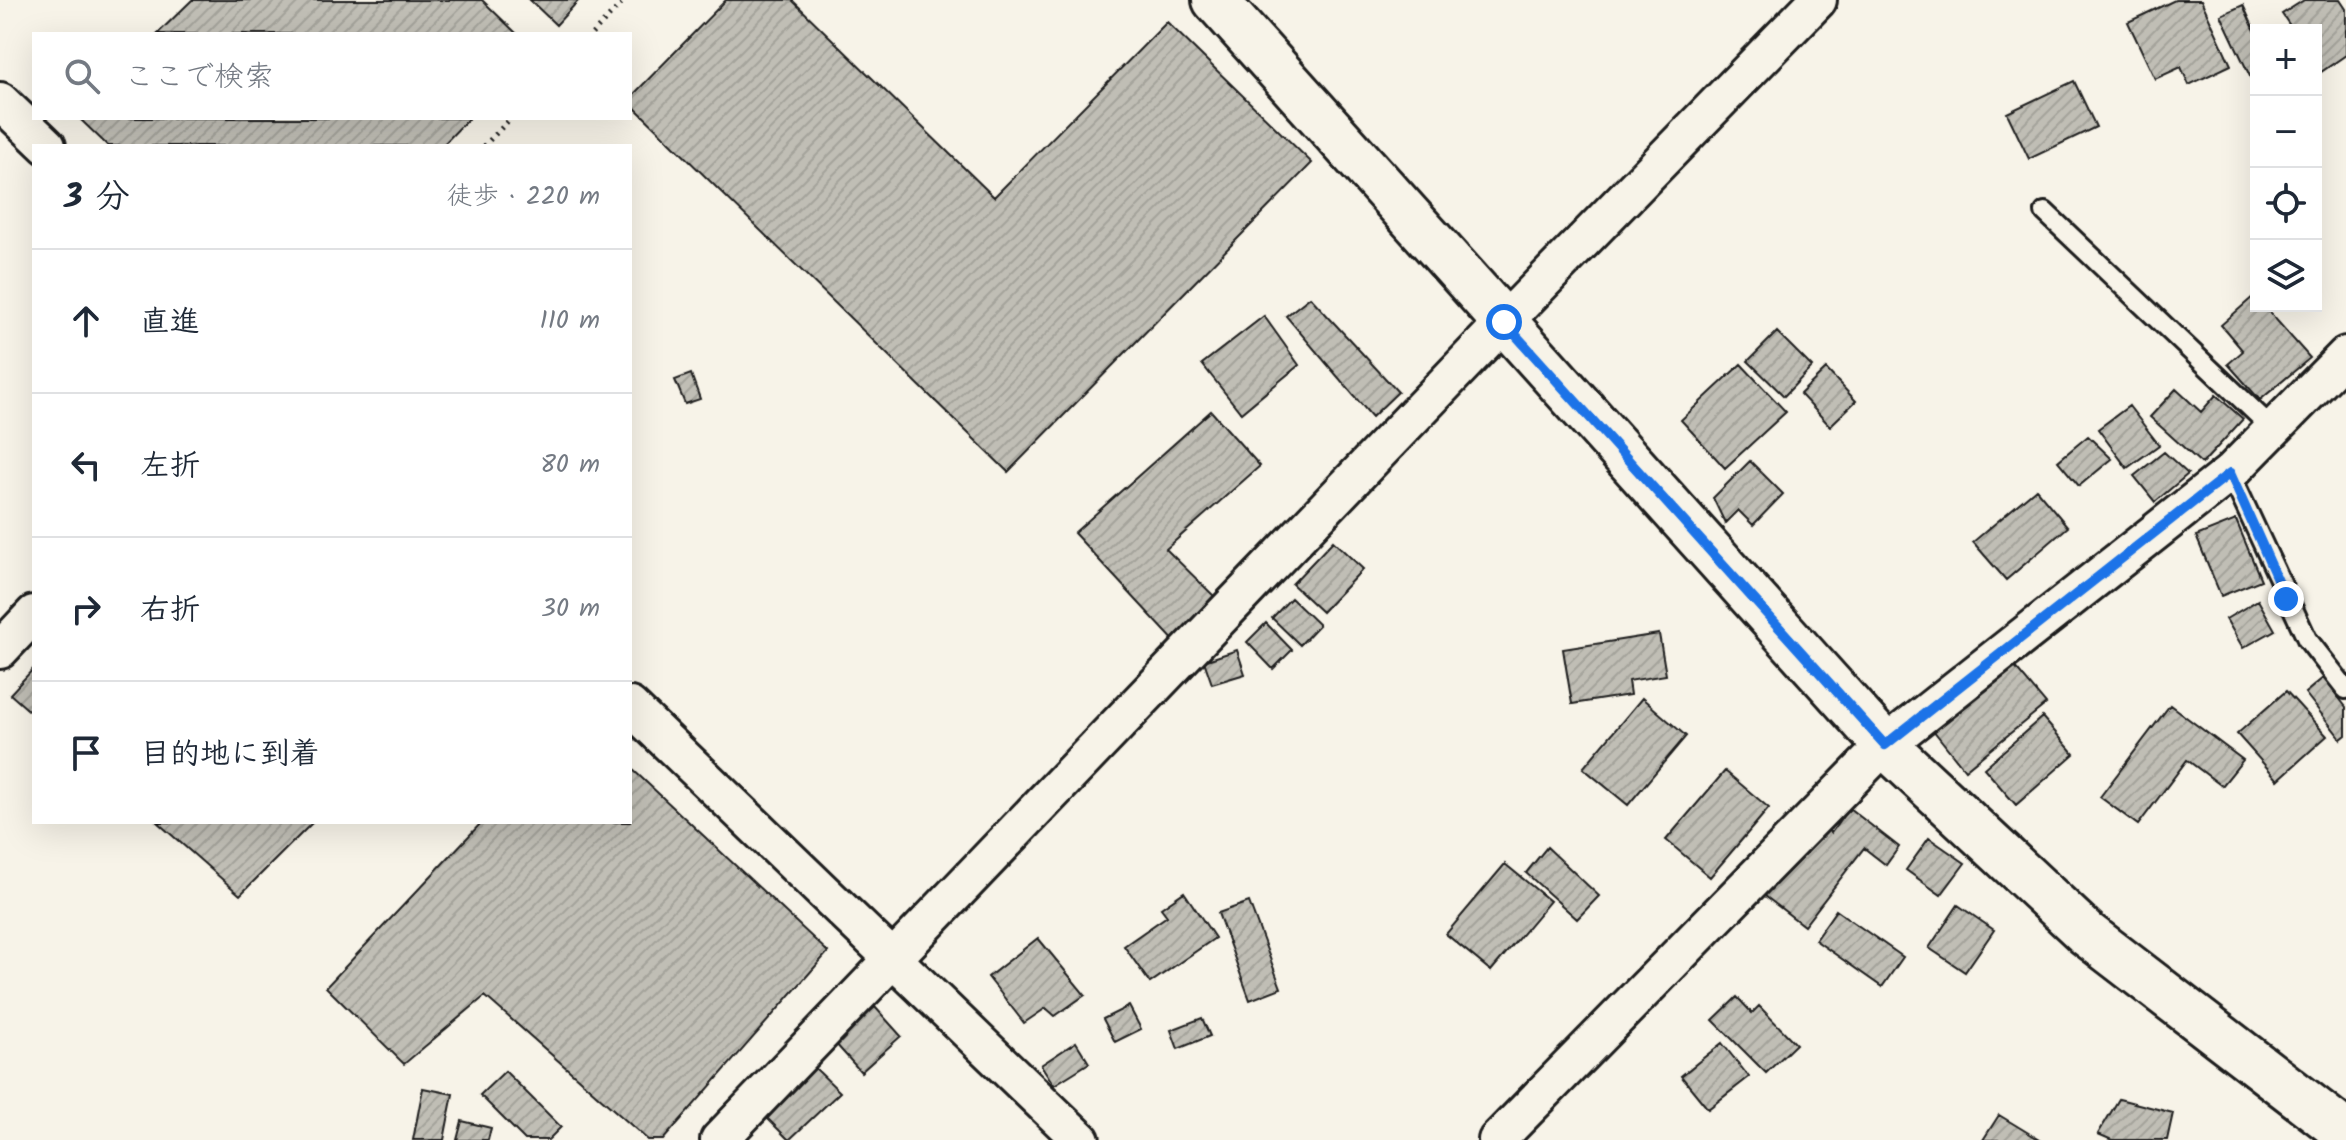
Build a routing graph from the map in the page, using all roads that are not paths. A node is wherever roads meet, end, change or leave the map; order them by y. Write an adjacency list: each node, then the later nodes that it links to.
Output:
1 (1215, 0): 6 (street)
2 (1818, 0): 6 (street)
3 (0, 101): 4 (street)
4 (45, 144)
5 (2045, 212): 8 (lane)
6 (1504, 322): 14 (street); 15 (street)
7 (2346, 355): 8 (street)
8 (2273, 429): 9 (street)
9 (2230, 473): 12 (lane); 14 (street)
10 (32, 616): 11 (street)
11 (0, 650)
12 (2346, 689)
13 (632, 708): 15 (street)
14 (1885, 745): 16 (street); 19 (street)
15 (894, 958): 17 (street); 18 (street)
16 (2346, 1133)
17 (719, 1140)
18 (1081, 1140)
19 (1497, 1140)

